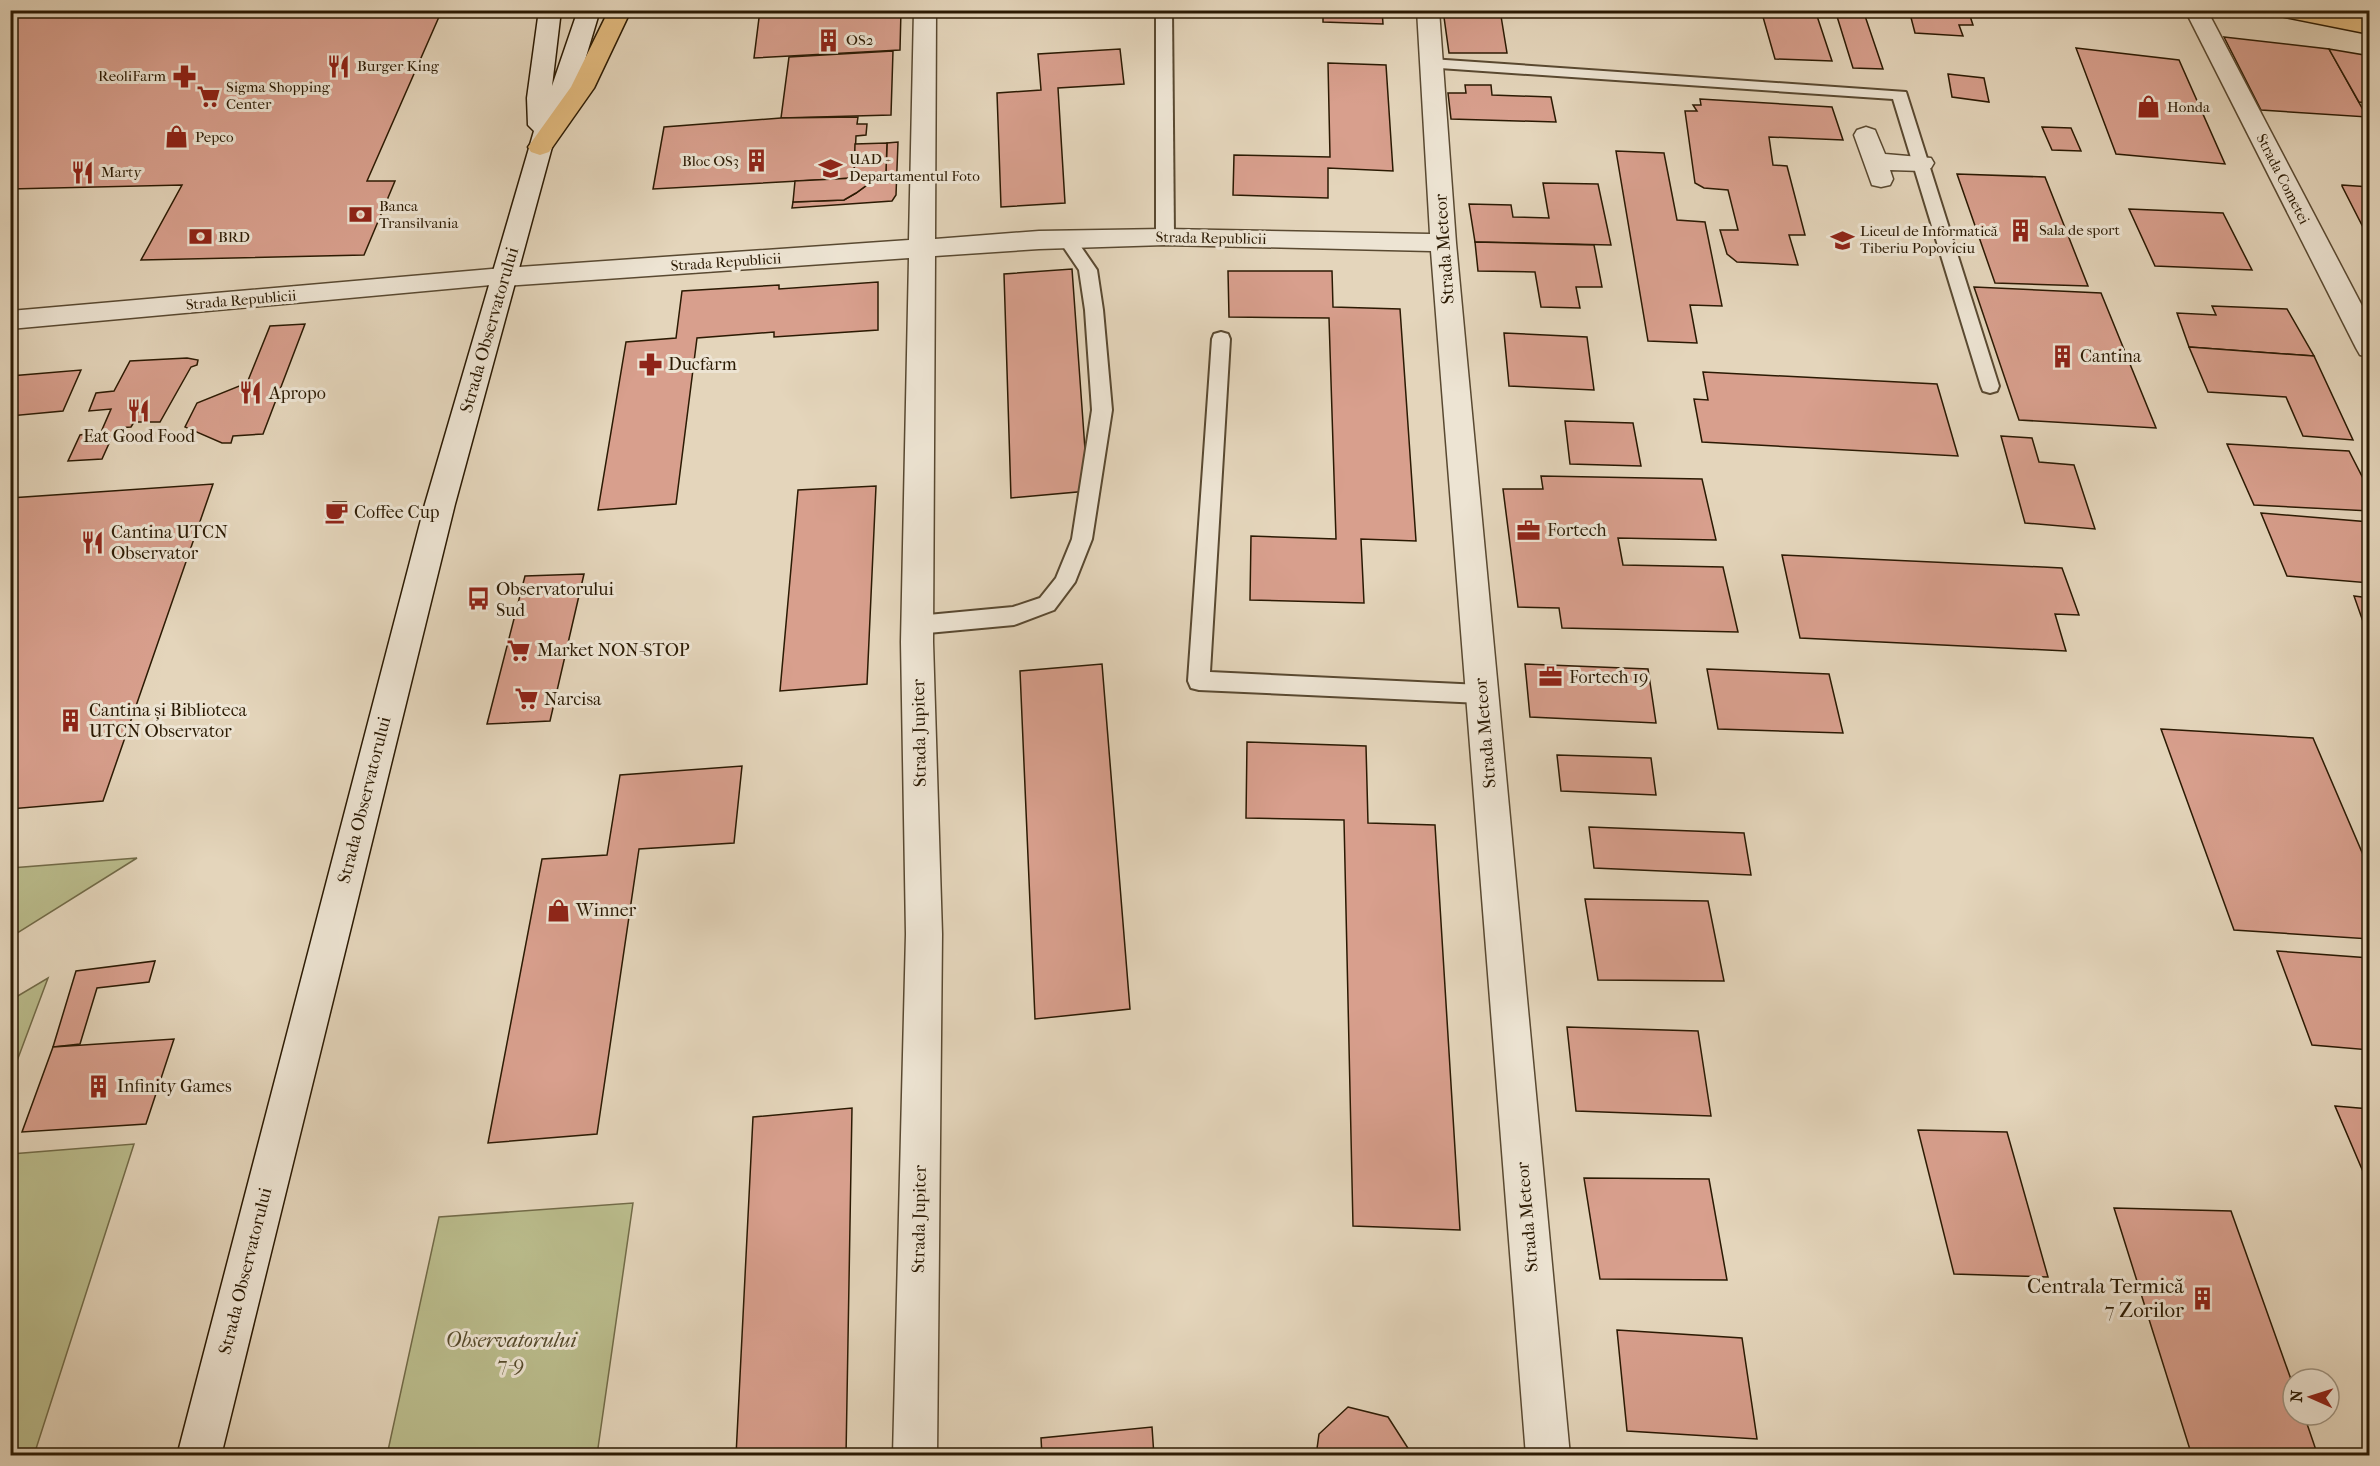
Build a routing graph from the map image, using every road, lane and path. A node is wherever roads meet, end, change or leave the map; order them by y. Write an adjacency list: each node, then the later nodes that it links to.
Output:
1 (550, 10): 12 (street, Strada Observatorului)
2 (589, 10): 12 (street, Strada Observatorului)
3 (620, 10): 12 (main road)
4 (925, 10): 17 (street, Strada Jupiter)
5 (1164, 10): 14 (lane)
6 (1428, 10): 10 (street, Strada Meteor)
7 (2196, 10): 21 (street, Strada Cometei)
8 (2285, 10): 9 (main road)
9 (2370, 27)
10 (1431, 64): 13 (lane); 16 (street, Strada Meteor)
11 (1866, 135): 13 (street)
12 (540, 147): 18 (street, Strada Observatorului)
13 (1922, 163): 22 (lane)
14 (1165, 237): 15 (street, Strada Republicii); 16 (street, Strada Republicii)
15 (1067, 239): 17 (street, Strada Republicii); 23 (lane)
16 (1443, 243): 24 (street, Strada Meteor)
17 (921, 248): 18 (street, Strada Republicii); 23 (street, Strada Jupiter)
18 (503, 277): 19 (street, Strada Republicii); 25 (street, Strada Observatorului)
19 (10, 320)
20 (1221, 339): 24 (lane)
21 (2370, 348)
22 (1990, 386)
23 (917, 625): 26 (street, Strada Jupiter)
24 (1481, 694): 27 (street, Strada Meteor)
25 (199, 1455)
26 (915, 1455)
27 (1548, 1455)

